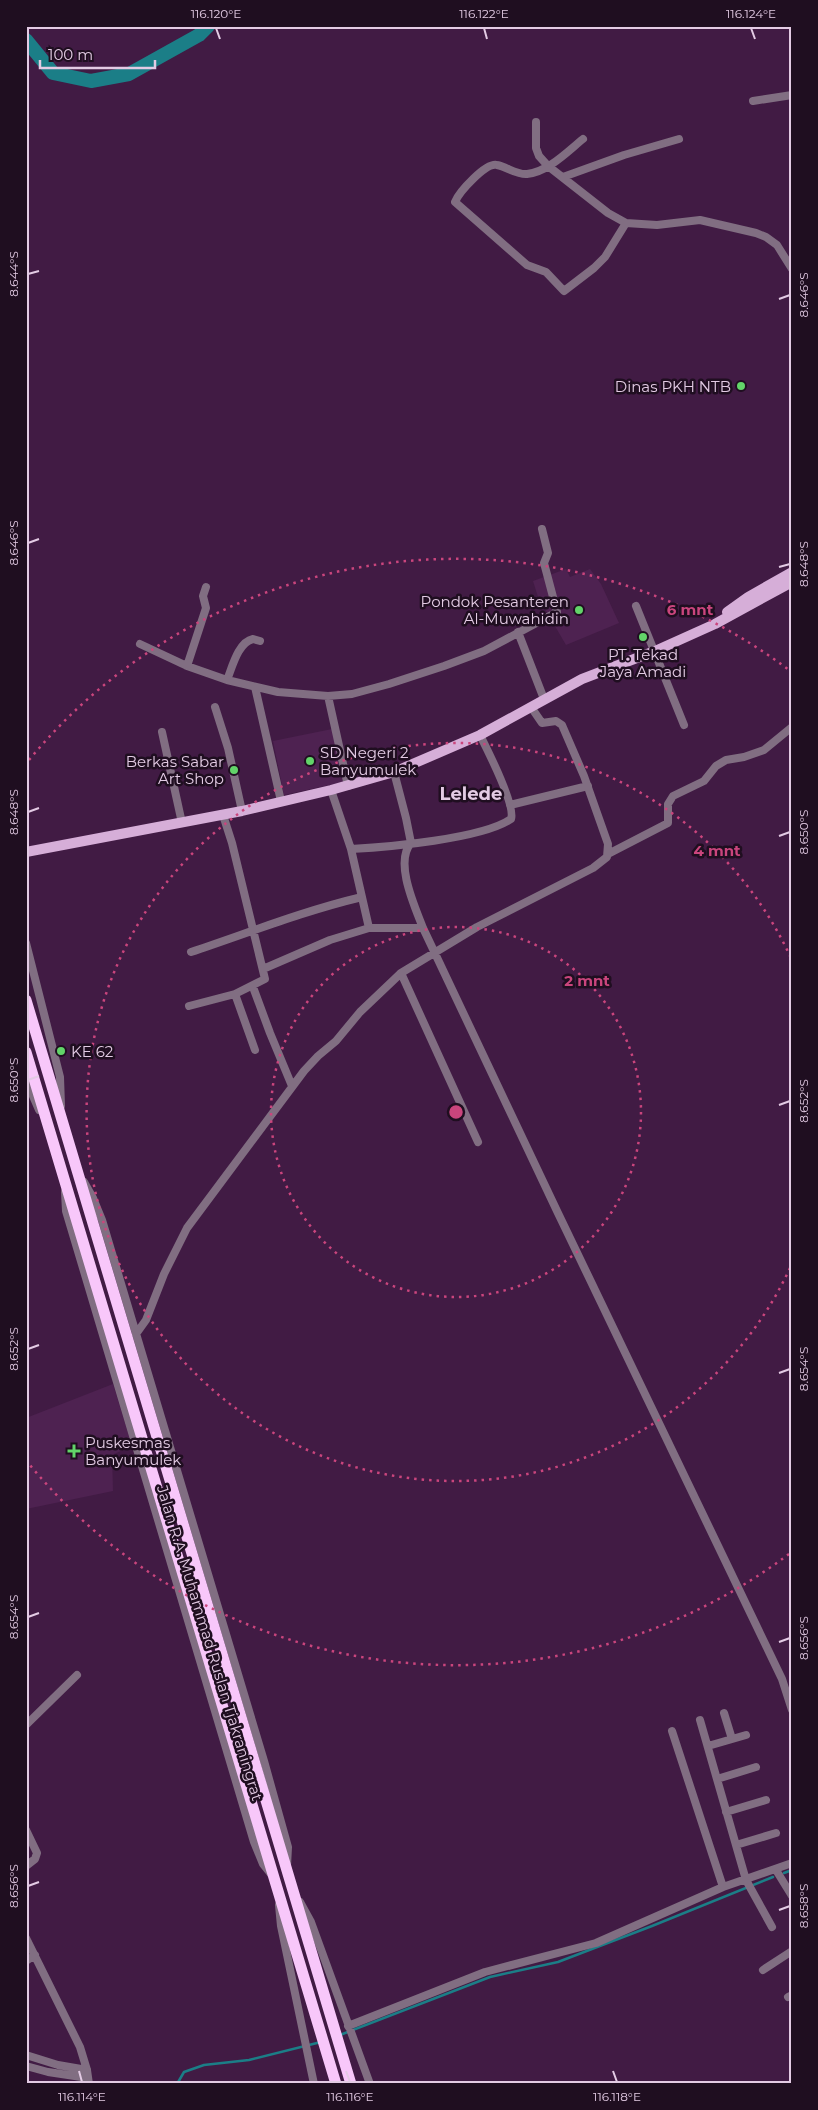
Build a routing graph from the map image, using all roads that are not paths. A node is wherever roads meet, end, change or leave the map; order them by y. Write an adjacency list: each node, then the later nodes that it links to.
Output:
1 (792, 95): 2 (street)
2 (753, 101)
3 (536, 122): 6 (street)
4 (583, 139): 6 (street)
5 (679, 139): 7 (street)
6 (548, 166): 7 (street); 8 (street)
7 (563, 177): 8 (street)
8 (626, 223): 9 (street)
9 (792, 269)
10 (542, 529): 14 (street)
11 (791, 576): 17 (main road)
12 (206, 587): 18 (street)
13 (636, 606): 17 (street)
14 (518, 632): 21 (street); 22 (street)
15 (260, 641): 19 (street)
16 (140, 644): 18 (street)
17 (655, 651): 22 (main road); 25 (street)
18 (187, 666): 19 (street)
19 (227, 680): 20 (street)
20 (255, 687): 21 (street); 33 (street)
21 (328, 696): 30 (street)
22 (544, 699): 24 (main road)
23 (215, 707): 35 (street)
24 (531, 707): 28 (main road); 31 (street)
25 (684, 725)
26 (792, 727): 41 (street)
27 (162, 732): 37 (street)
28 (480, 735): 29 (main road); 34 (street)
29 (394, 772): 30 (main road); 38 (street)
30 (348, 786): 32 (main road)
31 (588, 786): 34 (street); 41 (street)
32 (331, 790): 33 (main road); 39 (street)
33 (281, 802): 35 (main road)
34 (510, 805): 38 (street)
35 (242, 811): 36 (main road)
36 (224, 815): 37 (main road); 45 (street)
37 (182, 822): 40 (main road)
38 (411, 843): 39 (street); 44 (street)
39 (351, 848): 42 (street)
40 (26, 852)
41 (608, 854): 48 (street)
42 (362, 897): 43 (street); 45 (street)
43 (369, 928): 44 (street); 49 (street)
44 (423, 928): 48 (street)
45 (254, 932): 47 (street); 49 (street)
46 (26, 943): 59 (street, Jalan R.A. Muhammad Ruslan Tjakraningrat)
47 (191, 952)
48 (436, 953): 50 (street); 65 (street)
49 (263, 969): 51 (street)
50 (401, 973): 58 (street); 61 (street)
51 (253, 987): 52 (street); 58 (street)
52 (235, 994): 54 (street); 55 (street)
53 (26, 1000): 59 (highway, Jalan R.A. Muhammad Ruslan Tjakraningrat)
54 (189, 1006)
55 (255, 1050)
56 (26, 1052): 60 (highway, Jalan R.A. Muhammad Ruslan Tjakraningrat)
57 (26, 1080): 60 (street, Jalan R.A. Muhammad Ruslan Tjakraningrat)
58 (292, 1086): 63 (street)
59 (60, 1113): 62 (highway, Jalan R.A. Muhammad Ruslan Tjakraningrat)
60 (47, 1123): 87 (highway, Jalan R.A. Muhammad Ruslan Tjakraningrat)
61 (478, 1142)
62 (80, 1176): 63 (street, Jalan R.A. Muhammad Ruslan Tjakraningrat); 82 (highway, Jalan R.A. Muhammad Ruslan Tjakraningrat)
63 (136, 1334): 82 (street, Jalan R.A. Muhammad Ruslan Tjakraningrat)
64 (77, 1675): 68 (street)
65 (792, 1710)
66 (724, 1713): 71 (street)
67 (700, 1720): 72 (street)
68 (26, 1725)
69 (672, 1731): 85 (street)
70 (746, 1735): 71 (street)
71 (732, 1739): 72 (street)
72 (708, 1746): 74 (street)
73 (756, 1767): 74 (street)
74 (717, 1780): 76 (street)
75 (766, 1800): 76 (street)
76 (726, 1812): 79 (street)
77 (26, 1830): 81 (street)
78 (776, 1833): 79 (street)
79 (736, 1845): 84 (street)
80 (792, 1863): 83 (street)
81 (26, 1866)
82 (287, 1870): 86 (highway, Jalan R.A. Muhammad Ruslan Tjakraningrat)
83 (776, 1870): 84 (street); 88 (street)
84 (746, 1880): 85 (street); 89 (street)
85 (723, 1887): 95 (street)
86 (293, 1891): 95 (street, Jalan R.A. Muhammad Ruslan Tjakraningrat); 101 (highway, Jalan R.A. Muhammad Ruslan Tjakraningrat)
87 (279, 1895): 99 (street, Jalan R.A. Muhammad Ruslan Tjakraningrat); 100 (highway, Jalan R.A. Muhammad Ruslan Tjakraningrat)
88 (792, 1896)
89 (772, 1927)
90 (26, 1938): 92 (street)
91 (792, 1951): 94 (street)
92 (35, 1955): 93 (street); 98 (street)
93 (26, 1961)
94 (763, 1970)
95 (348, 2027): 102 (street, Jalan R.A. Muhammad Ruslan Tjakraningrat)
96 (26, 2055): 98 (street)
97 (26, 2066): 98 (street)
98 (88, 2077)
99 (314, 2084)
100 (336, 2084)
101 (351, 2084)
102 (370, 2084)

